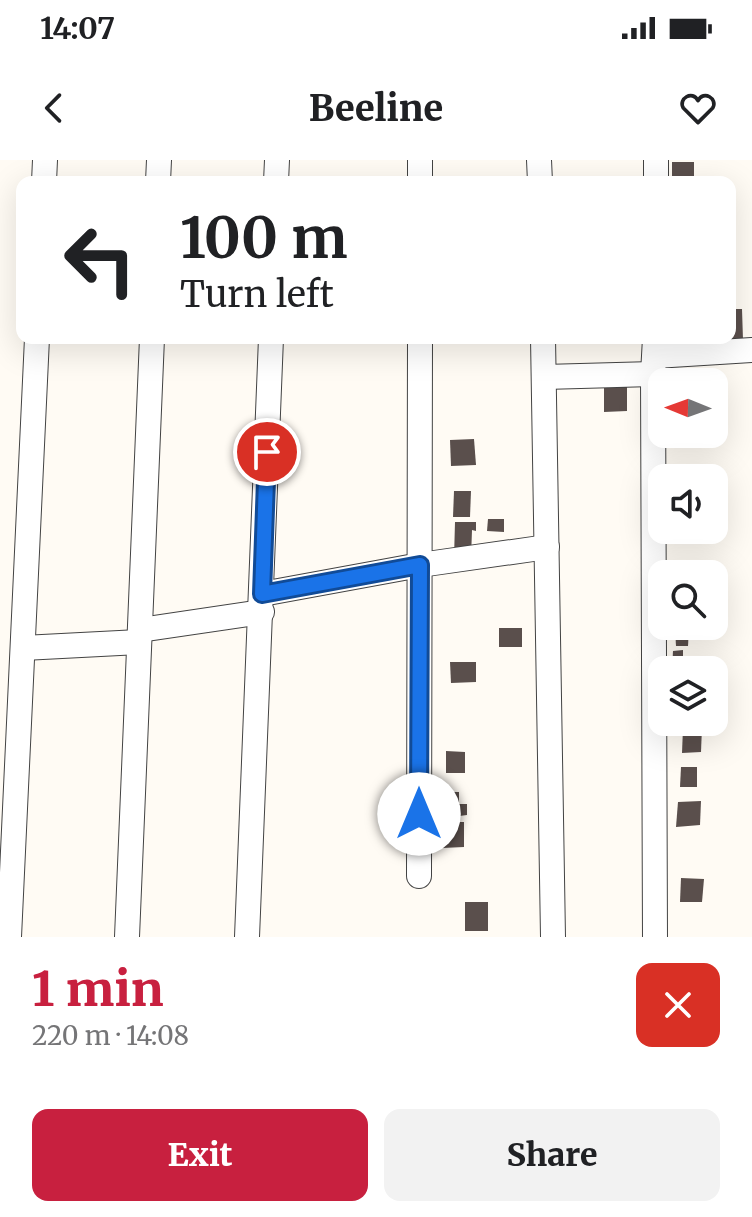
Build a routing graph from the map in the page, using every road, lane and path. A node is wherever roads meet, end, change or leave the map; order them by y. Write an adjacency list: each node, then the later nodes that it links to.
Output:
1 (37, 344): 13 (street)
2 (152, 344): 12 (street)
3 (271, 344): 11 (street)
4 (420, 344): 10 (street)
5 (543, 344): 8 (street)
6 (752, 350): 7 (street)
7 (655, 356): 8 (street); 20 (street)
8 (544, 377): 9 (street)
9 (547, 547): 10 (street); 19 (street)
10 (420, 565): 11 (street); 15 (street)
11 (262, 603): 12 (street); 18 (street)
12 (140, 636): 13 (street); 17 (street)
13 (23, 648): 14 (street)
14 (11, 679): 16 (street)
15 (419, 876)
16 (9, 937)
17 (127, 937)
18 (247, 937)
19 (553, 937)
20 (655, 937)

